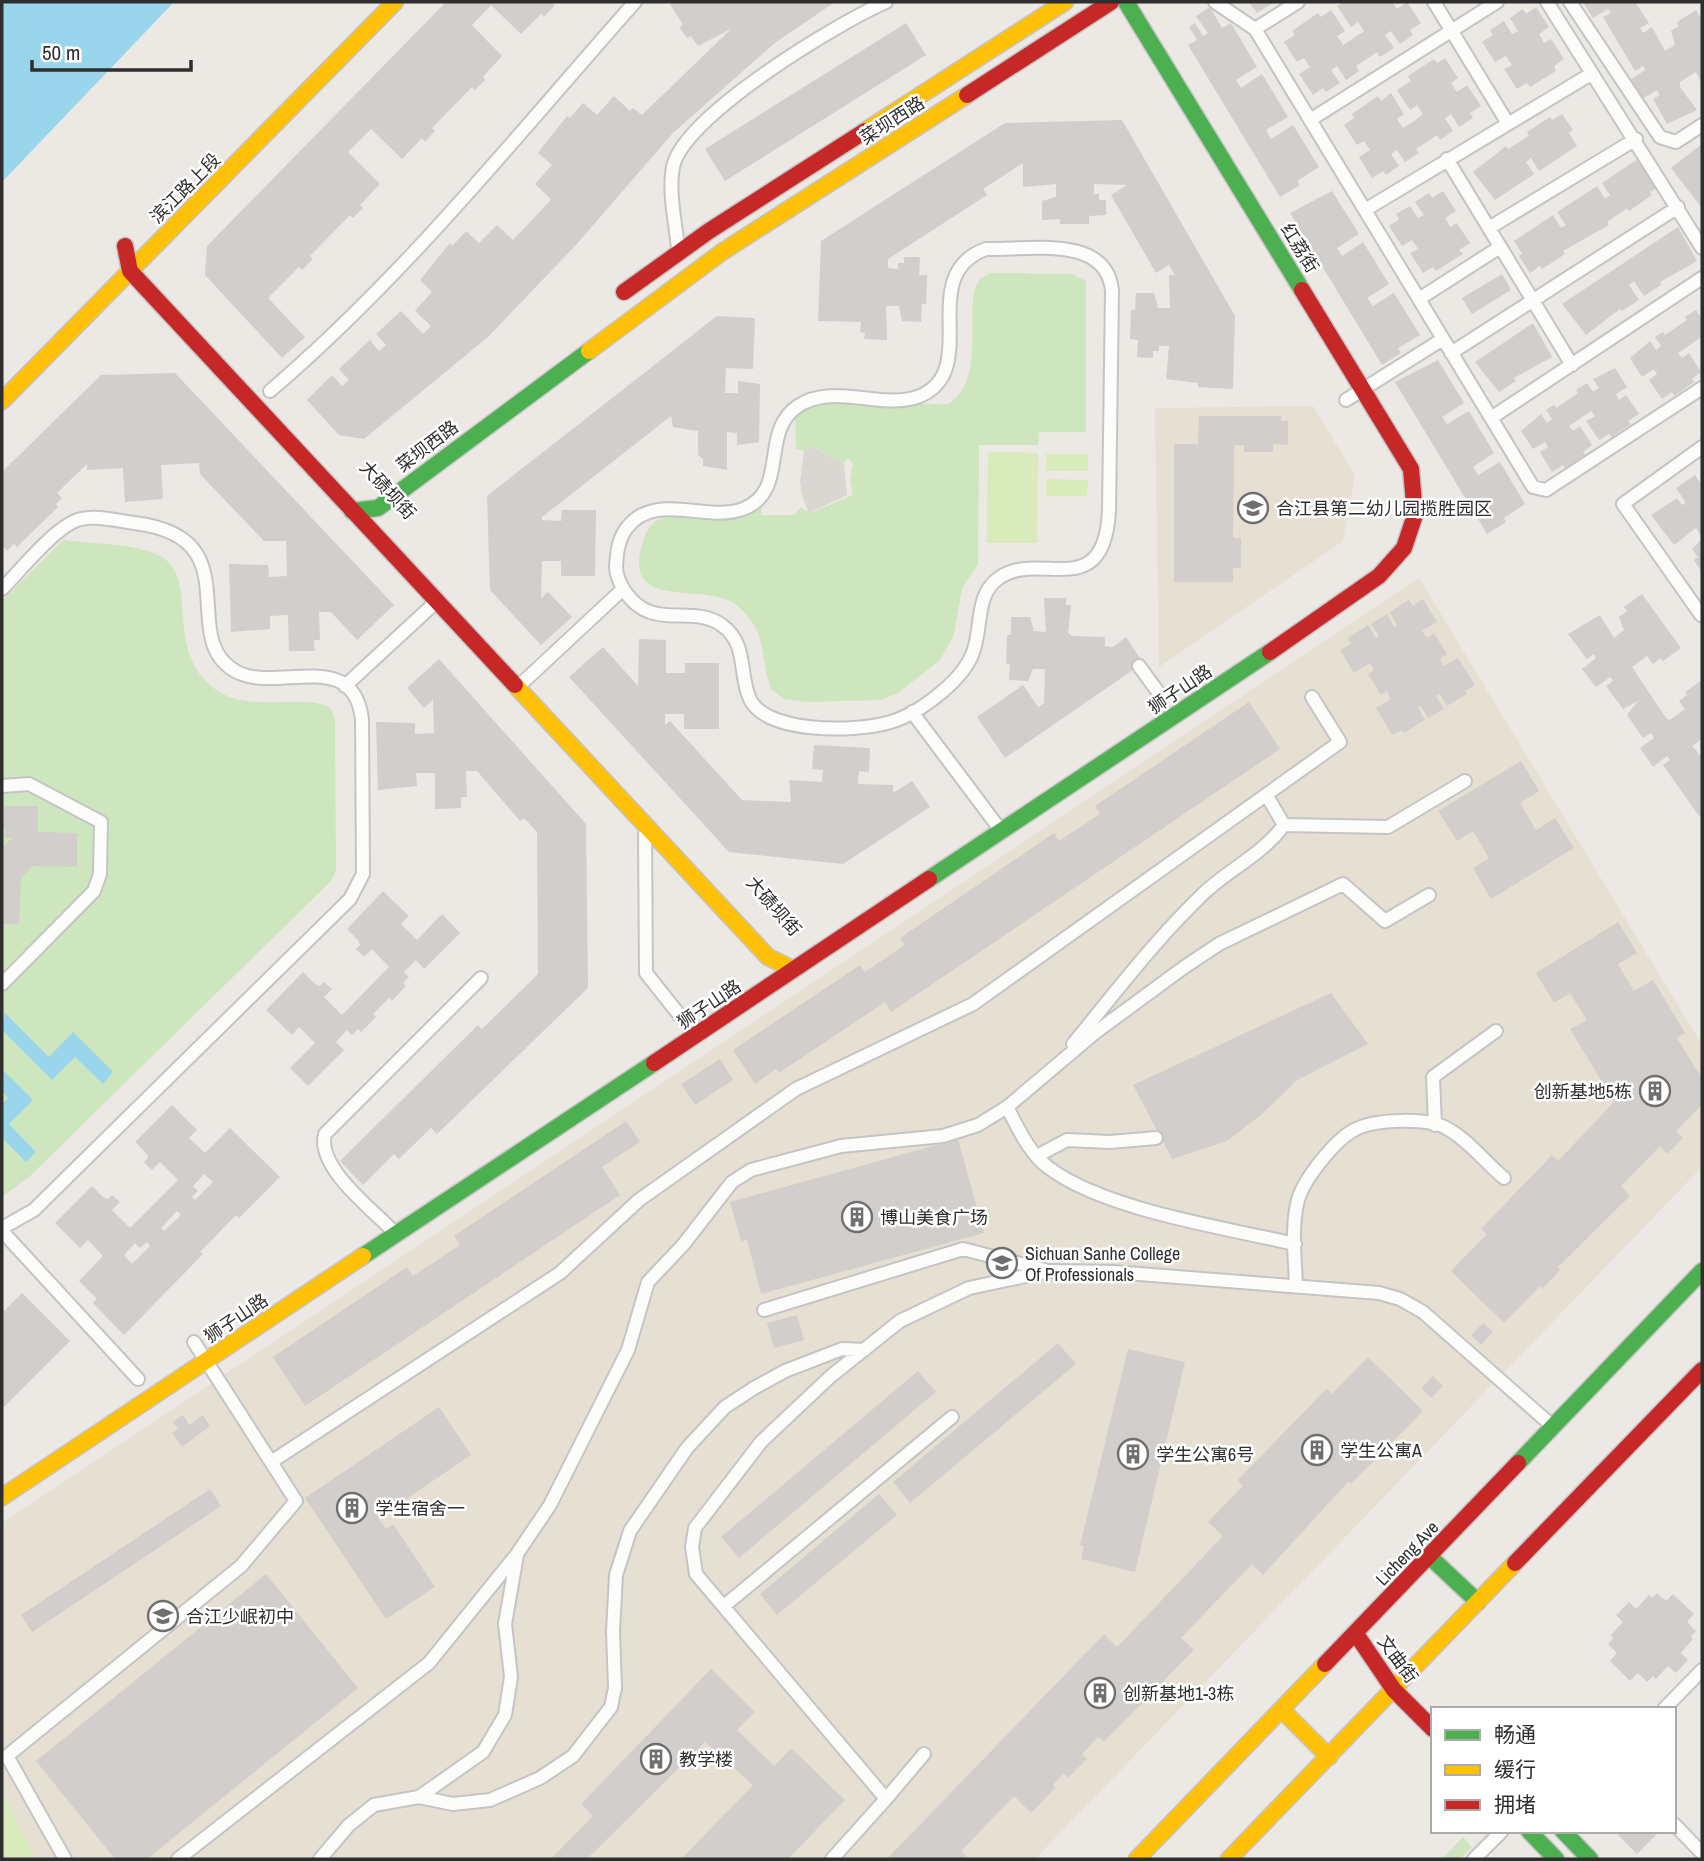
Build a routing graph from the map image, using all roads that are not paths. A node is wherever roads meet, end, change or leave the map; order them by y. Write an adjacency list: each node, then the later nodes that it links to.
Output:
1 (395, 2): 31 (street, 滨江路上段)
2 (635, 2): 43 (lane)
3 (886, 2): 30 (lane)
4 (1065, 2): 13 (street, 菜坝西路)
5 (1126, 2): 41 (street, 红荔街)
6 (1215, 2): 15 (lane)
7 (1298, 2): 15 (lane)
8 (1434, 2): 16 (lane)
9 (1497, 2): 16 (lane)
10 (1547, 2): 18 (lane)
11 (1570, 2): 21 (lane)
12 (1107, 3): 14 (street); 17 (street, 菜坝西路)
13 (1030, 17): 17 (lane); 30 (street, 菜坝西路)
14 (1116, 23)
15 (1255, 29): 19 (lane)
16 (1451, 30): 19 (lane); 20 (lane)
17 (1046, 44): 49 (street, 菜坝西路)
18 (1591, 74): 20 (lane); 22 (lane)
19 (1310, 120): 25 (lane)
20 (1507, 122): 23 (lane)
21 (1702, 125)
22 (1636, 139): 24 (lane); 26 (lane)
23 (1447, 159): 25 (lane); 26 (lane)
24 (1678, 207): 29 (lane); 36 (lane)
25 (1364, 210): 35 (lane)
26 (1489, 228): 28 (lane)
27 (129, 241): 31 (street); 32 (street); 33 (street)
28 (1500, 247): 35 (lane); 36 (lane)
29 (1702, 248)
30 (678, 253): 37 (street, 菜坝西路)
31 (150, 260): 33 (street, 滨江路上段)
32 (107, 263)
33 (130, 271): 45 (street, 滨江路上段); 48 (street, 大碛坝街)
34 (1702, 278): 40 (lane)
35 (1419, 299): 38 (lane)
36 (1532, 300): 39 (lane); 40 (lane)
37 (606, 306)
38 (1443, 339): 39 (lane); 41 (lane)
39 (1451, 353): 46 (lane)
40 (1572, 365): 46 (lane)
41 (1364, 388): 44 (lane); 50 (street, 红荔街)
42 (1702, 388): 46 (lane)
43 (270, 391)
44 (1345, 400)
45 (2, 401)
46 (1491, 418)
47 (1702, 447): 54 (lane)
48 (352, 511): 49 (street, 菜坝西路); 49 (street, 大碛坝街); 53 (street, 大碛坝街)
49 (382, 512)
50 (1414, 523): 66 (street, 狮子山路)
51 (2, 589): 56 (lane)
52 (623, 589): 57 (lane); 60 (lane); 60 (lane)
53 (437, 601): 56 (lane); 57 (street, 大碛坝街)
54 (1702, 615)
55 (1139, 666): 58 (lane)
56 (345, 685): 80 (lane)
57 (517, 687): 64 (street, 大碛坝街)
58 (1161, 697)
59 (1312, 697): 63 (lane)
60 (912, 712): 66 (lane)
61 (1465, 781): 65 (lane)
62 (2, 786): 71 (lane)
63 (1267, 796): 65 (lane); 94 (lane)
64 (645, 825): 68 (street, 大碛坝街); 72 (lane)
65 (1284, 825): 74 (lane)
66 (1001, 831): 69 (street, 狮子山路)
67 (1429, 895): 74 (lane)
68 (763, 961): 69 (street, 大碛坝街); 69 (street, 大碛坝街)
69 (793, 969): 81 (street, 狮子山路)
70 (481, 978): 81 (lane)
71 (2, 984)
72 (681, 1018)
73 (1496, 1031): 76 (lane)
74 (1053, 1068): 75 (lane)
75 (1007, 1107): 78 (lane); 96 (lane)
76 (1435, 1125): 79 (lane); 82 (lane)
77 (1156, 1138): 78 (lane)
78 (1037, 1156): 82 (lane)
79 (1503, 1178)
80 (2, 1229): 91 (lane)
81 (397, 1235): 89 (street, 狮子山路)
82 (1295, 1244): 85 (lane)
83 (1049, 1270): 85 (lane); 86 (lane); 88 (lane)
84 (1702, 1271): 93 (street, Licheng Ave)
85 (1296, 1285): 93 (lane)
86 (764, 1310)
87 (194, 1342): 89 (lane)
88 (864, 1350): 99 (lane); 109 (lane)
89 (206, 1361): 94 (lane); 95 (street, 狮子山路)
90 (1702, 1370): 98 (street)
91 (138, 1379)
92 (952, 1417): 99 (lane)
93 (1553, 1427): 97 (street, Licheng Ave)
94 (271, 1462): 116 (lane)
95 (2, 1497)
96 (517, 1554): 109 (lane); 117 (lane)
97 (1430, 1558): 98 (street); 100 (street, Licheng Ave)
98 (1478, 1602): 101 (street)
99 (724, 1606): 110 (lane)
100 (1356, 1634): 101 (street, 文曲街); 103 (street, 文曲街); 105 (street, Licheng Ave)
101 (1405, 1668): 103 (street)
102 (1702, 1670): 104 (lane)
103 (1394, 1689): 106 (street, 文曲街); 108 (street)
104 (1666, 1707)
105 (1282, 1710): 108 (street); 120 (street, Licheng Ave)
106 (1431, 1727)
107 (924, 1754): 110 (lane)
108 (1329, 1757): 121 (street)
109 (419, 1797): 118 (lane)
110 (886, 1799): 119 (lane)
111 (1676, 1826): 115 (lane)
112 (1500, 1833): 122 (lane)
113 (1531, 1833): 123 (street)
114 (1565, 1833): 124 (street)
115 (1702, 1853)
116 (65, 1859)
117 (178, 1859)
118 (320, 1859)
119 (832, 1859)
120 (1137, 1859)
121 (1229, 1859)
122 (1474, 1859)
123 (1556, 1859)
124 (1590, 1859)

